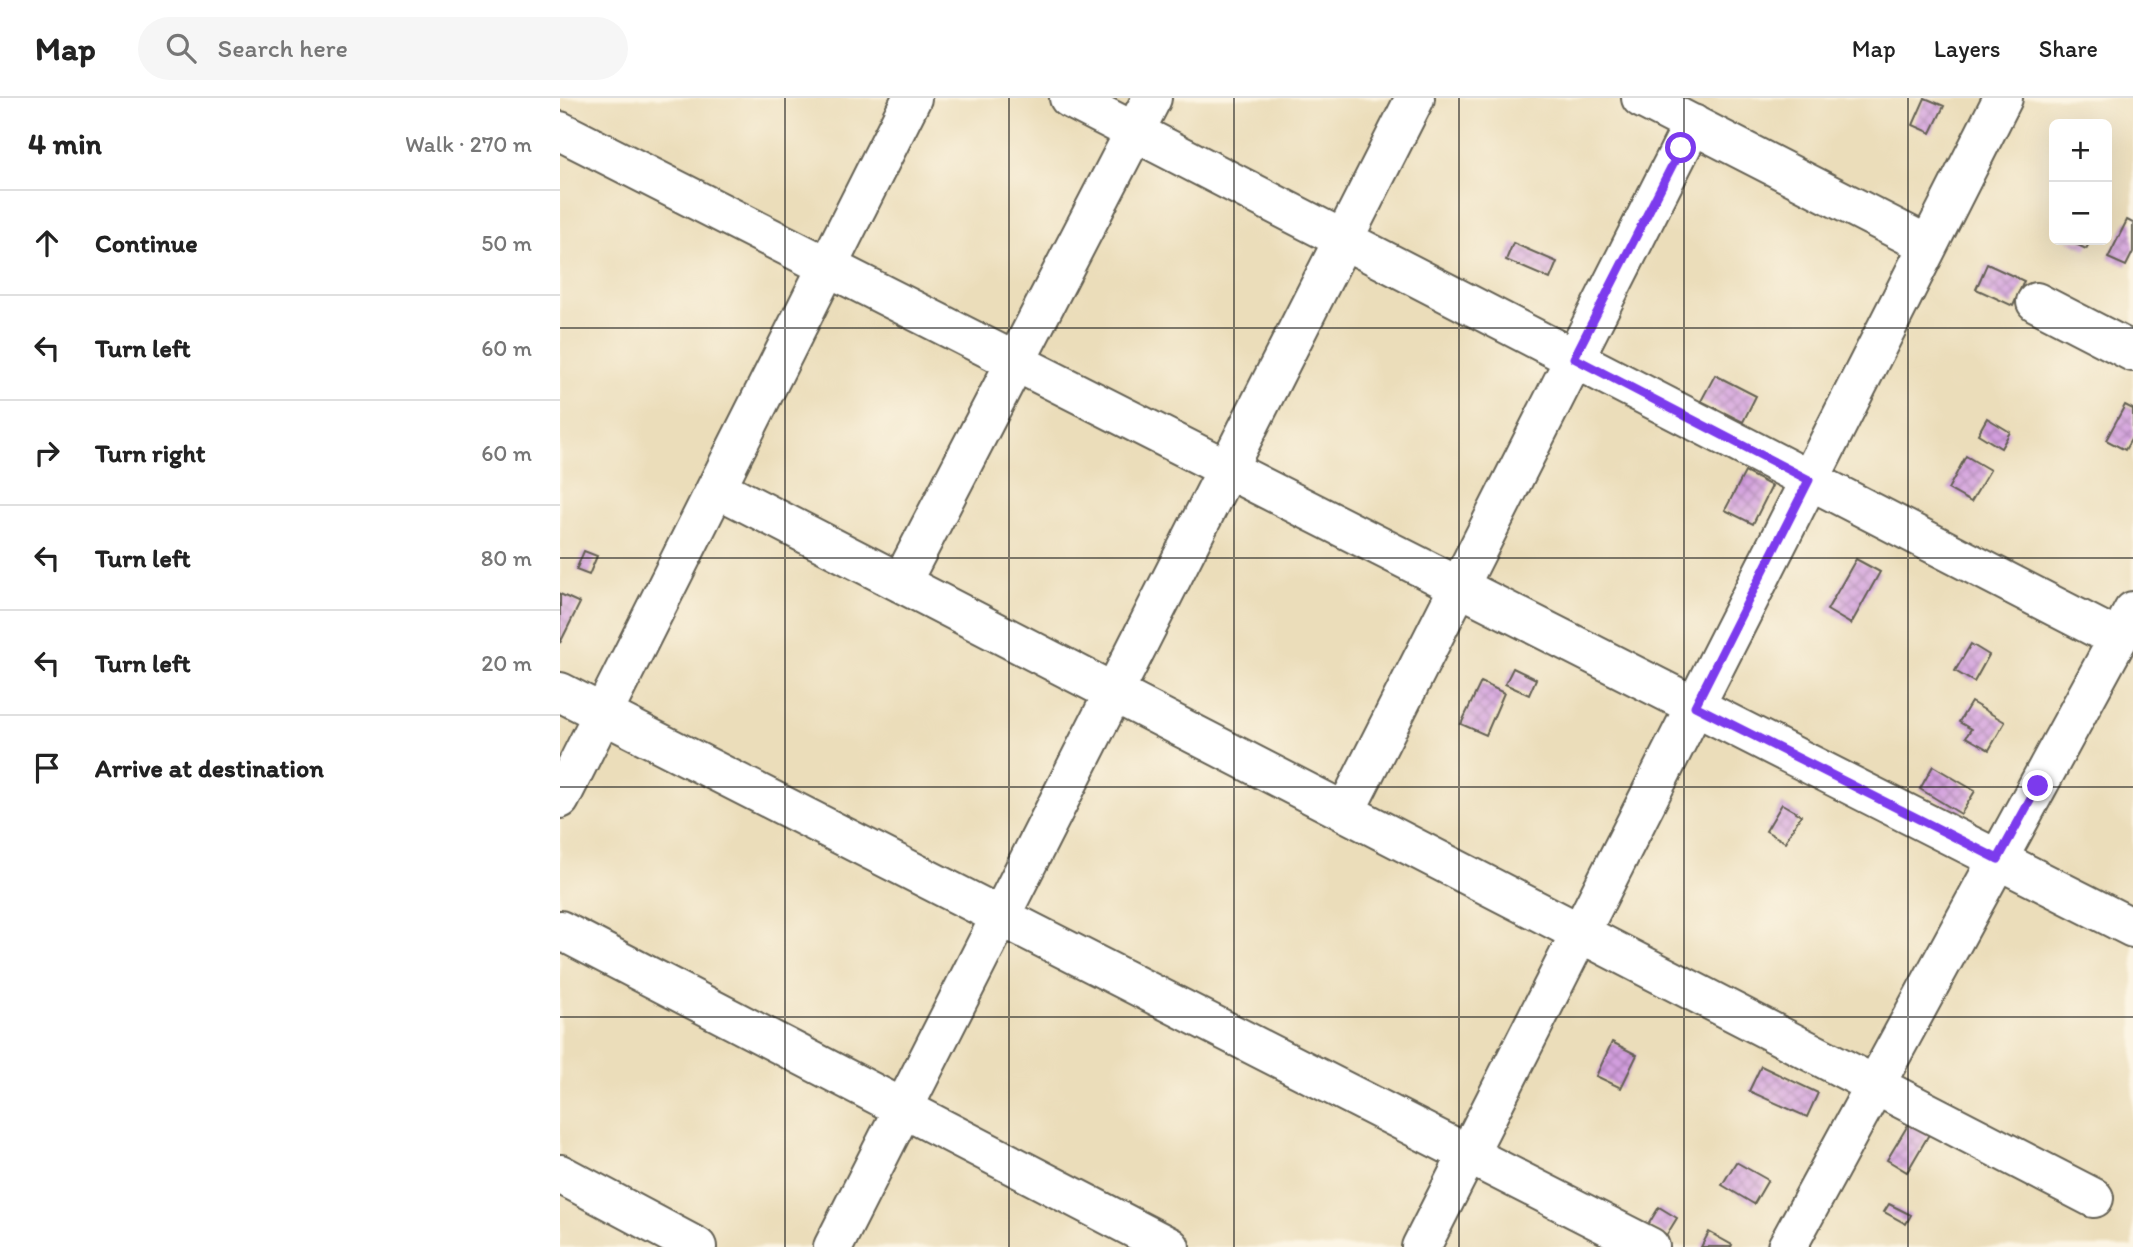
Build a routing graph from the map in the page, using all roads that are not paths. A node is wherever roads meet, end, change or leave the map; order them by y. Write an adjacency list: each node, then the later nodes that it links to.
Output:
1 (912, 98): 12 (street)
2 (1069, 98): 9 (street)
3 (1152, 98): 9 (street)
4 (1415, 98): 10 (street)
5 (1641, 98): 7 (street)
6 (2003, 98): 11 (street)
7 (1693, 124): 11 (street); 15 (street)
8 (560, 131): 12 (street)
9 (1133, 131): 10 (street); 16 (street)
10 (1343, 239): 15 (street); 17 (street)
11 (1928, 246): 18 (street)
12 (828, 266): 16 (street); 19 (street)
13 (2036, 302): 14 (street)
14 (2133, 352)
15 (1574, 358): 18 (street); 21 (street)
16 (1015, 361): 17 (street); 20 (street)
17 (1227, 469): 21 (street); 24 (street)
18 (1809, 480): 22 (street); 25 (street)
19 (717, 488): 20 (street); 26 (street)
20 (901, 583): 24 (street)
21 (1459, 586): 25 (street); 28 (street)
22 (2126, 625): 29 (street)
23 (560, 692): 26 (street)
24 (1114, 692): 28 (street); 30 (street)
25 (1695, 706): 29 (street); 33 (street)
26 (603, 716): 27 (street); 30 (street)
27 (560, 799)
28 (1345, 811): 33 (street)
29 (1998, 859): 31 (street); 34 (street)
30 (1000, 917): 35 (street); 36 (street)
31 (2133, 928)
32 (560, 930): 35 (street)
33 (1580, 933): 34 (street); 36 (street)
34 (1875, 1085): 38 (street); 44 (street)
35 (903, 1108): 40 (street); 41 (street)
36 (1468, 1155): 42 (street); 43 (street)
37 (560, 1174): 39 (street)
38 (2094, 1198)
39 (697, 1247)
40 (833, 1247)
41 (1170, 1247)
42 (1421, 1247)
43 (1650, 1247)
44 (1787, 1247)

